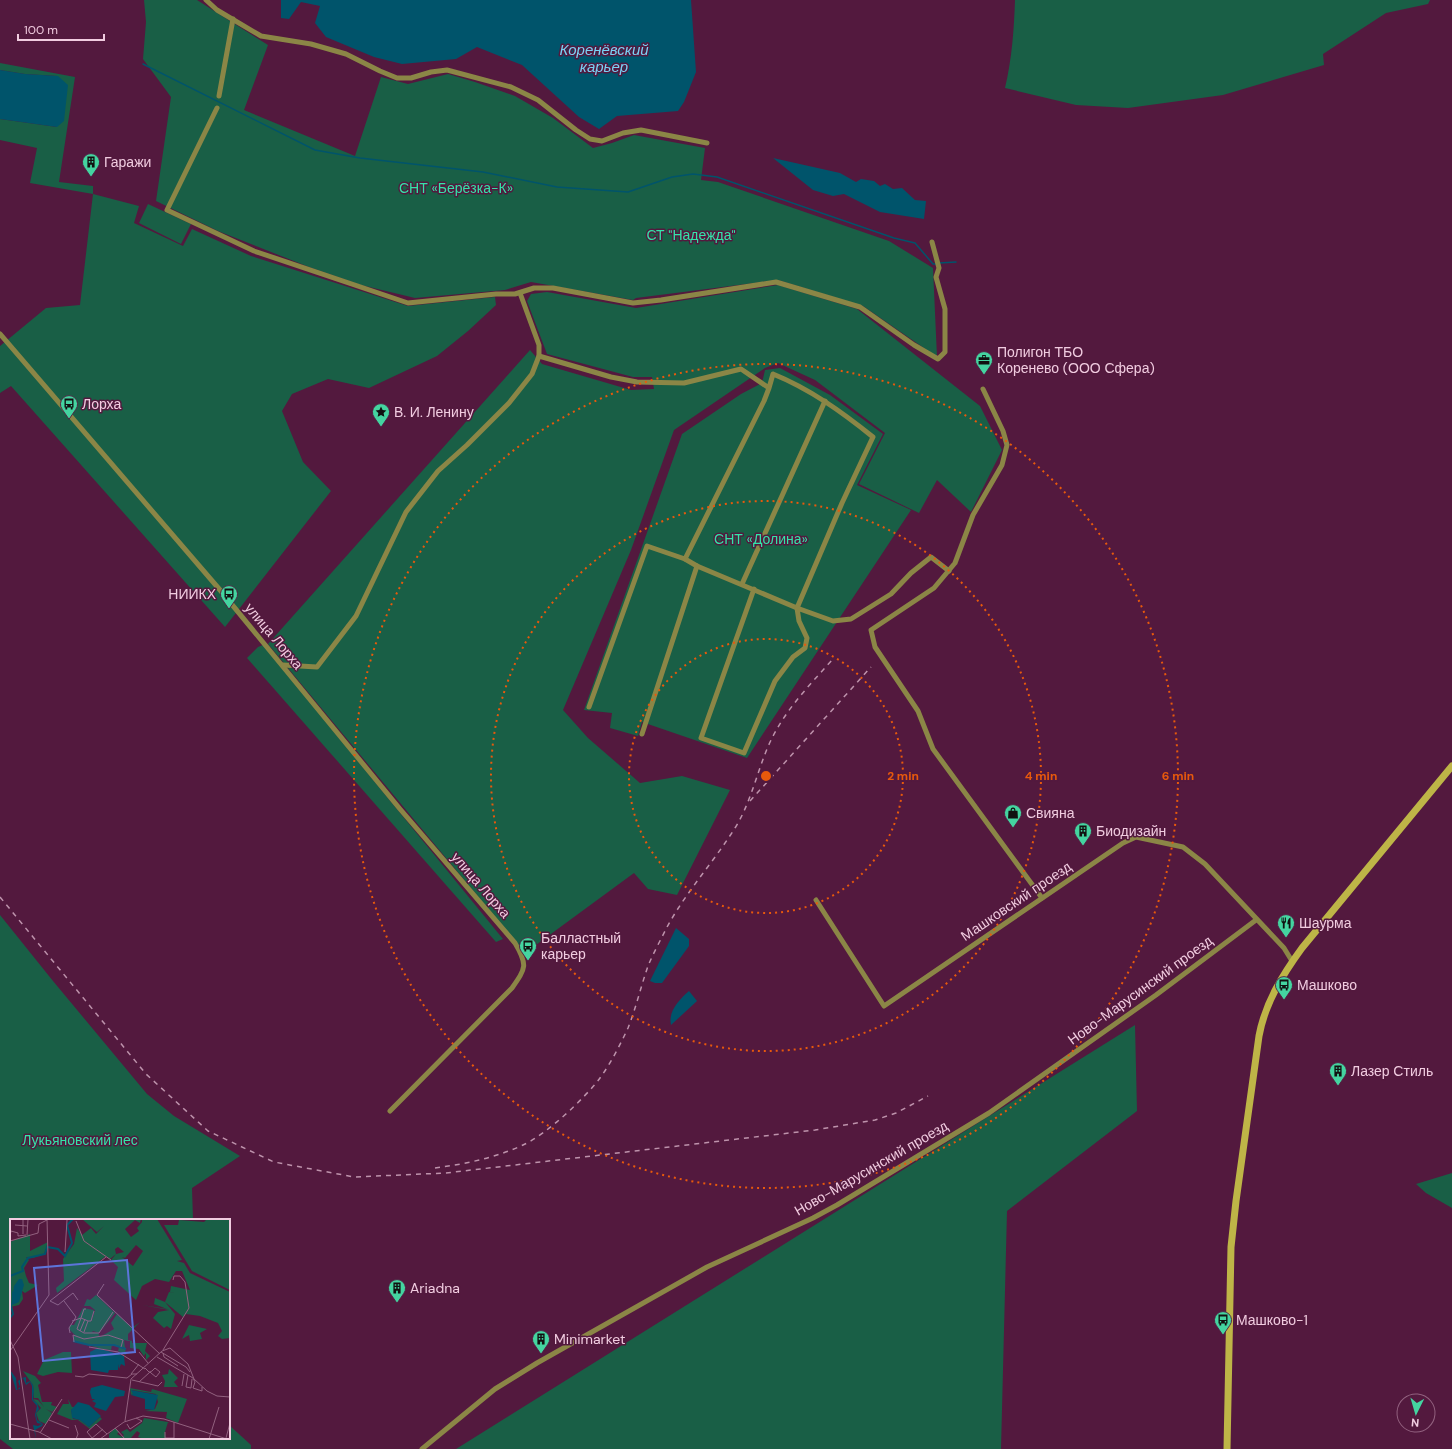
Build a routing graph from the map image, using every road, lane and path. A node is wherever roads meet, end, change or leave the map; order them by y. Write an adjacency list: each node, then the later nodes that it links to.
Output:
1 (206, 0): 2 (street)
2 (233, 19): 3 (street); 5 (street)
3 (219, 96)
4 (217, 108): 7 (street)
5 (707, 143)
6 (932, 242): 7 (street)
7 (520, 293): 9 (street)
8 (0, 334): 19 (street, улица Лорха)
9 (539, 356): 10 (street); 19 (street)
10 (769, 388): 12 (street); 13 (street)
11 (983, 389): 15 (street)
12 (825, 401): 16 (street); 18 (street)
13 (685, 559): 14 (street); 20 (street)
14 (697, 566): 16 (street); 21 (street)
15 (949, 571): 18 (street); 23 (street)
16 (742, 584): 17 (street)
17 (754, 589): 18 (street); 18 (street)
18 (797, 608)
19 (284, 665): 27 (street, улица Лорха)
20 (589, 707)
21 (642, 734)
22 (1452, 766): 26 (street)
23 (1042, 898): 24 (street, Машковский проезд); 25 (street, Машковский проезд)
24 (816, 900)
25 (1256, 920): 26 (street, Машковский проезд); 28 (street, Ново-Марусинский проезд)
26 (1292, 961): 29 (street)
27 (390, 1111)
28 (422, 1449)
29 (1227, 1449)

